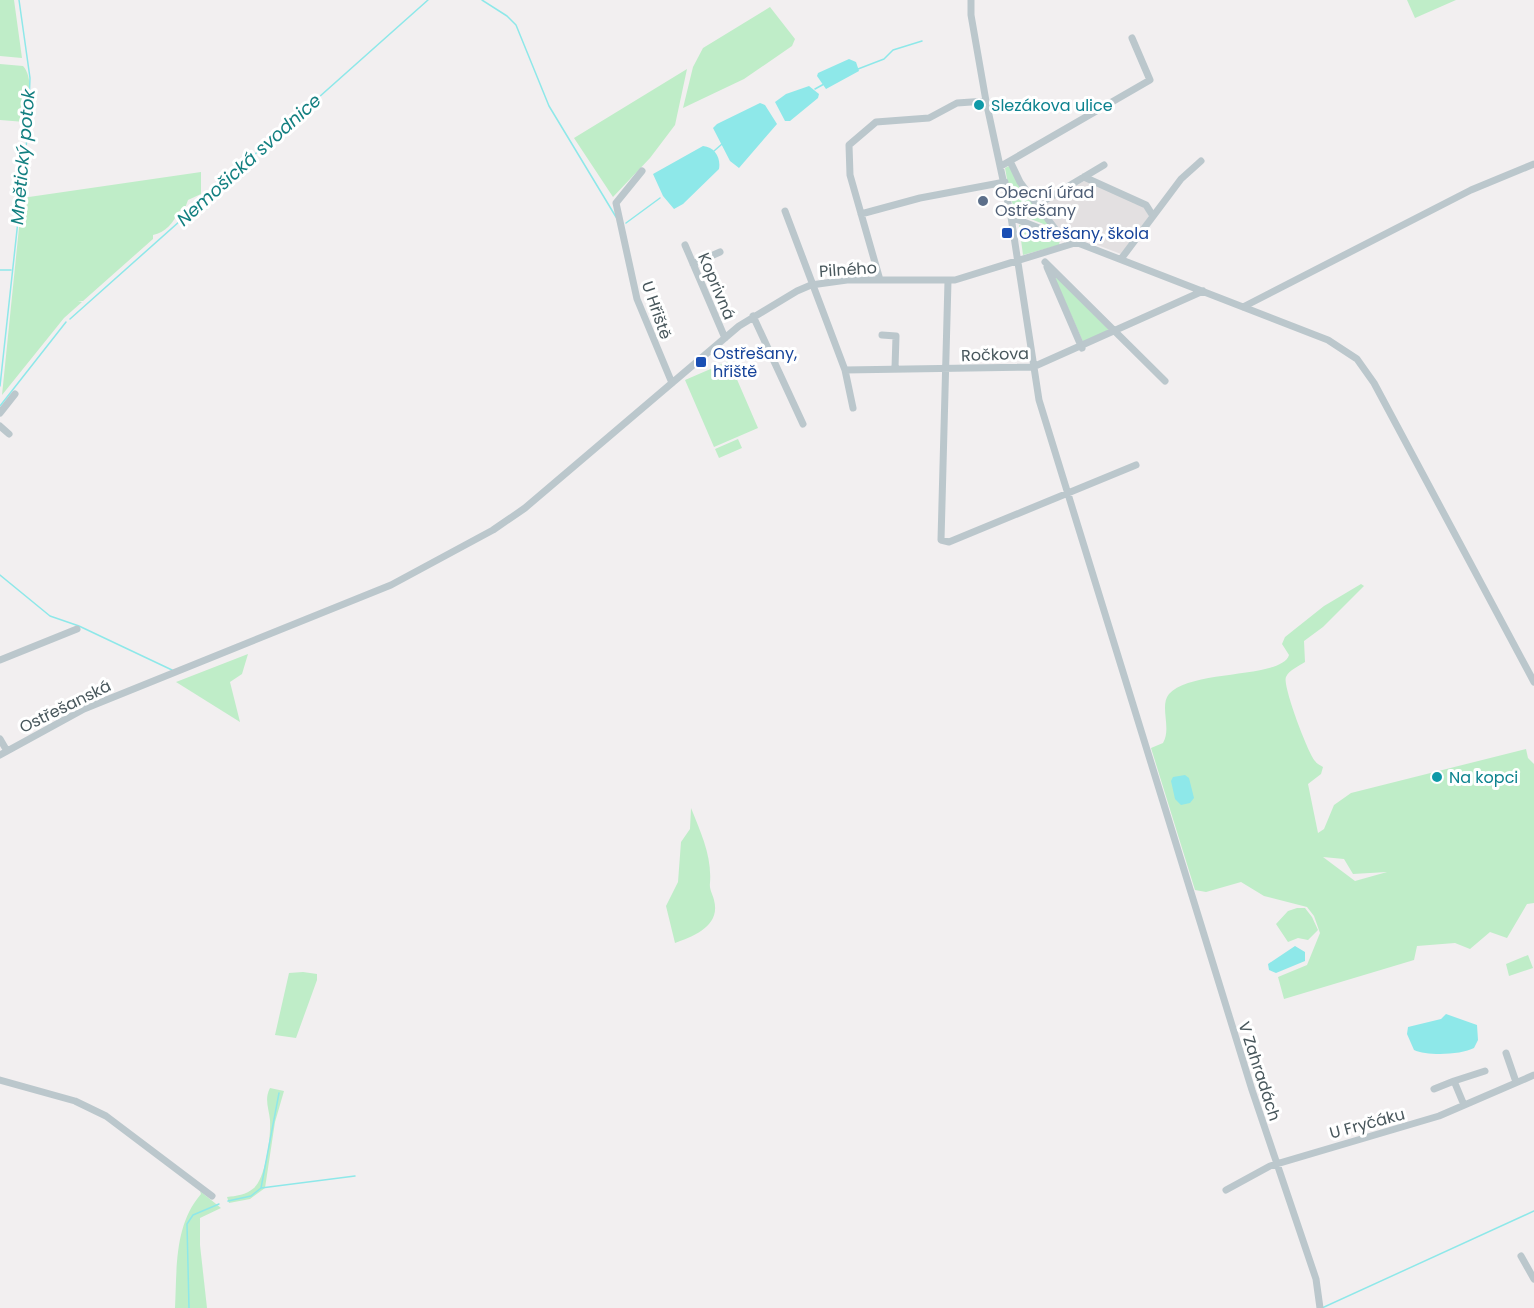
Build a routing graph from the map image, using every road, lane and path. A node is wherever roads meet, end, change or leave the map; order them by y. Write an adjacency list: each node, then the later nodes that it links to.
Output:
1 (971, 0): 3 (street, V Zahradách)
2 (1132, 38): 4 (street)
3 (986, 101): 8 (street, V Zahradách); 14 (street)
4 (1011, 161): 8 (street); 12 (street)
5 (1202, 161): 15 (street)
6 (1534, 164): 31 (street)
7 (1104, 165): 10 (street)
8 (1001, 166): 11 (street, V Zahradách)
9 (642, 171): 20 (street, U Hřiště)
10 (1084, 177): 12 (street); 15 (street)
11 (1005, 182): 14 (street); 16 (street, V Zahradách)
12 (1037, 205): 17 (street)
13 (785, 211): 29 (street)
14 (861, 214): 27 (street)
15 (1153, 216): 24 (street)
16 (1011, 217): 17 (street); 25 (street, V Zahradách)
17 (1060, 235): 19 (street)
18 (635, 242): 20 (street)
19 (1078, 242): 23 (street, Pilného); 24 (street)
20 (626, 243): 42 (street, U Hřiště)
21 (685, 244): 26 (street, Koprivná)
22 (720, 252): 26 (street)
23 (1043, 258): 25 (street, Pilného); 33 (street); 36 (street)
24 (1121, 259): 30 (street)
25 (1018, 262): 28 (street, Pilného); 38 (street, V Zahradách)
26 (693, 264): 35 (street, Koprivná)
27 (880, 280): 28 (street, Pilného); 29 (street, Pilného)
28 (948, 281): 39 (street)
29 (811, 285): 32 (street, Pilného); 40 (street)
30 (1203, 291): 31 (street); 33 (street, Ročkova)
31 (1243, 307): 53 (street)
32 (753, 316): 35 (street, Pilného); 46 (street)
33 (1114, 331): 36 (street, Ročkova); 41 (street)
34 (882, 335): 37 (street)
35 (725, 338): 42 (street, Pilného)
36 (1082, 348): 38 (street, Ročkova)
37 (895, 368): 39 (street, Ročkova); 40 (street, Ročkova)
38 (1034, 368): 39 (street, Ročkova); 50 (street, V Zahradách)
39 (946, 369): 50 (street)
40 (845, 370): 44 (street)
41 (1165, 381)
42 (672, 383): 55 (street, Ostřešanská)
43 (15, 394): 45 (street)
44 (853, 408)
45 (0, 413)
46 (803, 424)
47 (0, 426): 48 (street)
48 (9, 434)
49 (1136, 465): 50 (street)
50 (1068, 492): 64 (street, V Zahradách)
51 (77, 629): 52 (street)
52 (0, 660)
53 (1534, 682)
54 (0, 739): 55 (street)
55 (3, 753)
56 (1506, 1053): 61 (street)
57 (1485, 1071): 60 (street)
58 (1534, 1075): 61 (street, U Fryčáku)
59 (0, 1080): 66 (street)
60 (1454, 1081): 62 (street); 63 (street)
61 (1516, 1082): 63 (street, U Fryčáku)
62 (1434, 1089)
63 (1464, 1105): 64 (street, U Fryčáku)
64 (1276, 1164): 65 (street, U Fryčáku); 69 (street, V Zahradách)
65 (1226, 1190)
66 (212, 1196)
67 (1521, 1256): 68 (street)
68 (1534, 1279)
69 (1320, 1306)

